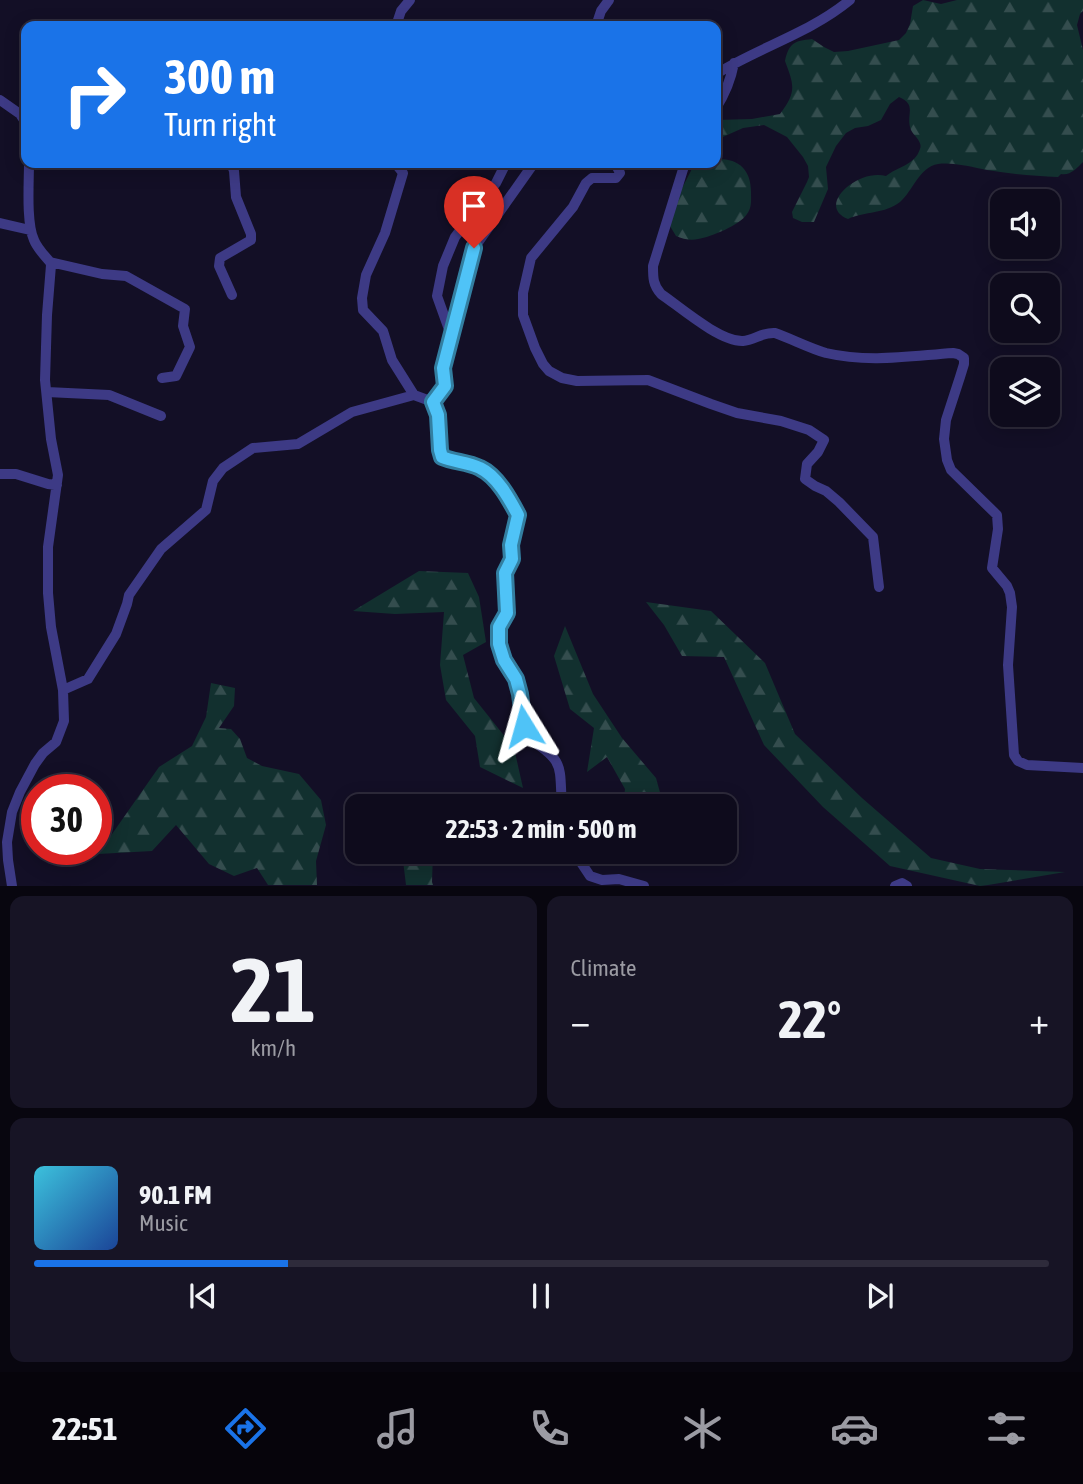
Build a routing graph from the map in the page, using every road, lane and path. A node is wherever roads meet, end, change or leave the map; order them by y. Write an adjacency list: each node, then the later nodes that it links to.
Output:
1 (410, 0): 4 (street)
2 (609, 0): 5 (street)
3 (850, 0): 6 (street)
4 (398, 21)
5 (598, 21)
6 (734, 63): 7 (street); 9 (street)
7 (721, 71)
8 (0, 100): 10 (street)
9 (721, 100)
10 (21, 116)
11 (29, 168): 19 (street)
12 (232, 168): 21 (street)
13 (399, 168): 25 (street)
14 (504, 168): 22 (street)
15 (530, 168): 22 (street)
16 (618, 168): 30 (street)
17 (683, 168): 32 (street)
18 (0, 223): 19 (street)
19 (30, 230): 20 (street)
20 (50, 262): 23 (street); 24 (street)
21 (232, 295)
22 (451, 335): 26 (street)
23 (162, 378)
24 (47, 392): 27 (street); 29 (street)
25 (414, 395): 26 (street); 31 (street)
26 (433, 402): 33 (street)
27 (161, 416)
28 (0, 474): 29 (street)
29 (57, 485): 31 (street)
30 (879, 587)
31 (63, 690): 35 (street)
32 (1083, 768)
33 (561, 794)
34 (582, 864): 36 (street)
35 (12, 886)
36 (644, 886)
37 (895, 886): 38 (street)
38 (907, 886)

